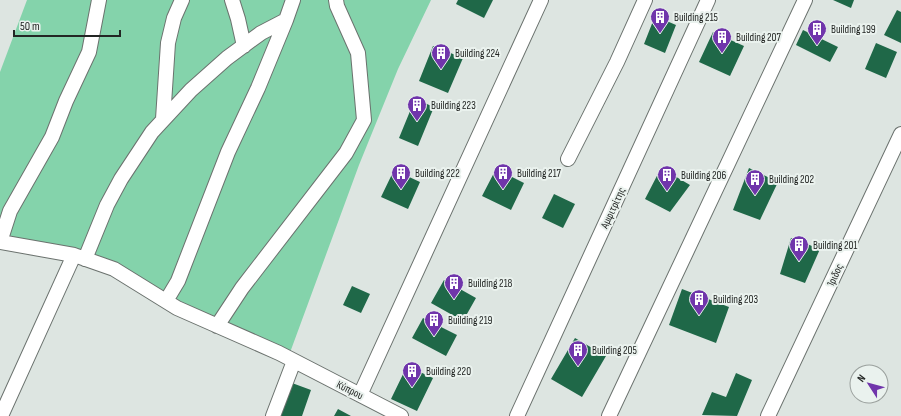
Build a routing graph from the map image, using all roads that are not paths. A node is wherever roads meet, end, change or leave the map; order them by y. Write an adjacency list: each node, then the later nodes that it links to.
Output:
1 (99, 0): 15 (street)
2 (182, 0): 12 (street)
3 (232, 0): 11 (street)
4 (293, 0): 10 (street)
5 (336, 0): 18 (street)
6 (541, 0): 20 (street)
7 (645, 0): 14 (street)
8 (708, 0): 24 (street, Αμφιτρίτης)
9 (805, 0): 25 (street)
10 (286, 20): 11 (street); 17 (street)
11 (244, 46): 12 (street)
12 (163, 119): 16 (street)
13 (901, 134): 26 (street, Ίριδος)
14 (568, 159)
15 (0, 242): 16 (street, Κύπρου)
16 (80, 257): 17 (street, Κύπρου); 22 (street)
17 (166, 302): 18 (street, Κύπρου)
18 (217, 326): 19 (street, Κύπρου)
19 (296, 362): 20 (street, Κύπρου); 23 (street)
20 (360, 395): 21 (street, Κύπρου)
21 (394, 414)
22 (1, 416)
23 (273, 416)
24 (517, 416)
25 (609, 416)
26 (768, 416)

